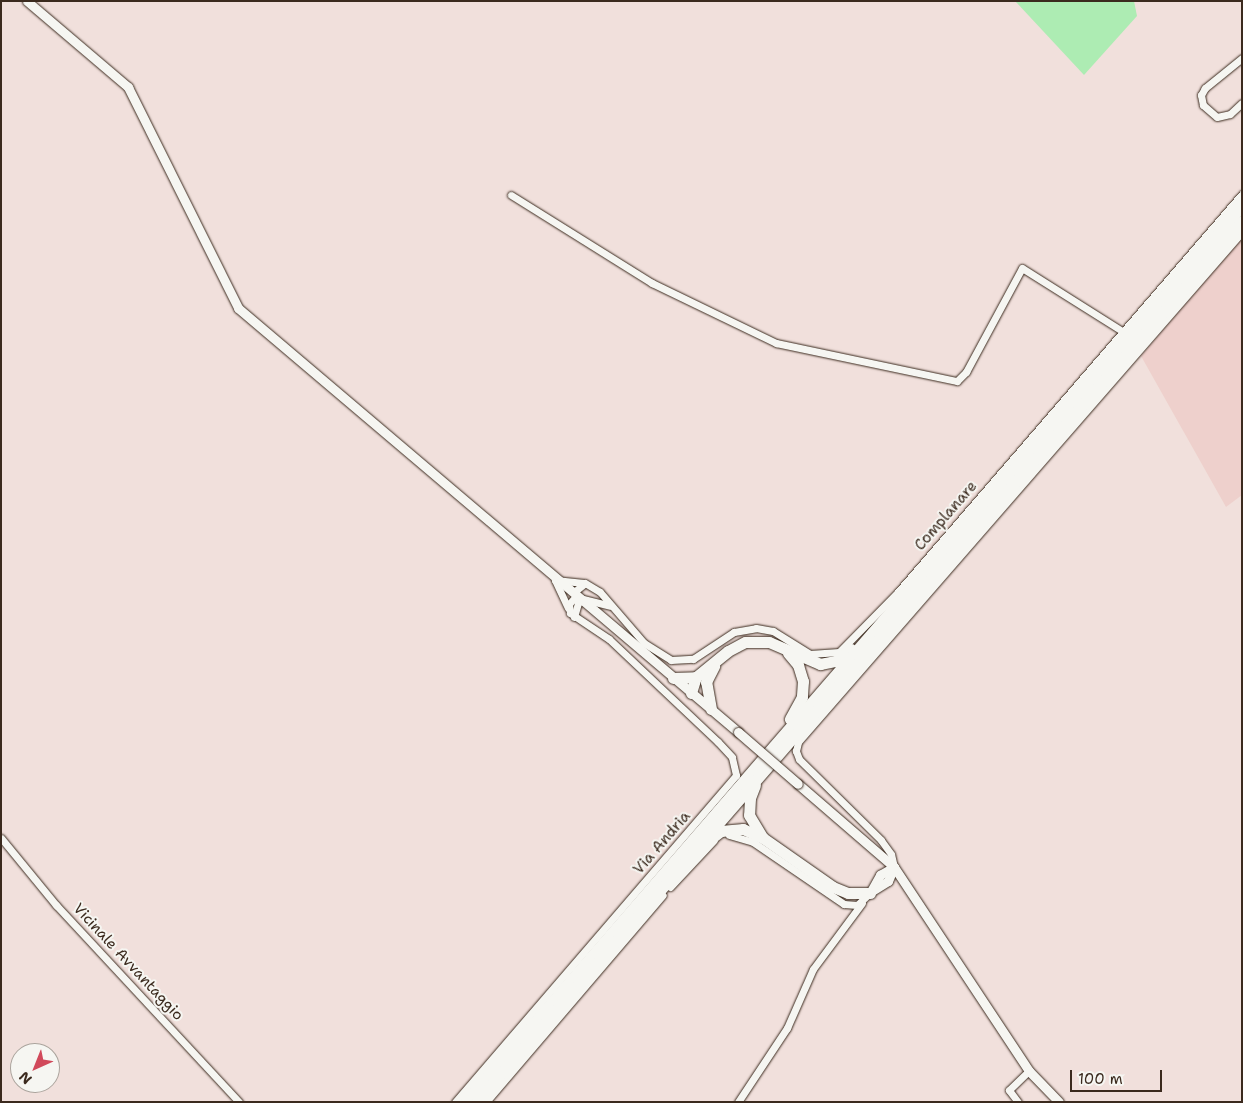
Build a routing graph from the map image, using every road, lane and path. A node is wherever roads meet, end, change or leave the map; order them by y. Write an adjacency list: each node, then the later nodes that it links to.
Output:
1 (27, 1): 10 (street)
2 (1242, 58): 3 (street)
3 (1242, 104)
4 (1242, 194): 9 (street, Complanare)
5 (511, 195): 9 (street)
6 (1242, 206): 17 (highway)
7 (1242, 221): 25 (highway)
8 (1242, 232): 30 (street)
9 (1122, 332): 14 (street, Complanare)
10 (555, 580): 11 (street); 12 (street); 15 (street)
11 (585, 583): 12 (street); 14 (street, Complanare)
12 (575, 597): 13 (street, Complanare); 15 (street); 16 (street); 18 (street)
13 (598, 601): 14 (street, Complanare); 16 (street)
14 (612, 607)
15 (568, 608): 18 (street)
16 (594, 613): 20 (street)
17 (887, 616): 19 (highway); 24 (highway)
18 (574, 617): 38 (street, Via Andria)
19 (785, 649): 21 (highway); 24 (highway)
20 (673, 678): 21 (highway); 22 (street)
21 (701, 680): 22 (highway); 23 (highway)
22 (691, 693): 23 (street)
23 (711, 709): 28 (street, bridge)
24 (782, 737): 39 (highway)
25 (774, 758): 27 (highway); 29 (highway)
26 (1, 838): 37 (street, Vicinale Avvantaggio)
27 (763, 838): 29 (highway); 34 (highway)
28 (880, 852): 30 (street); 31 (street)
29 (682, 864): 40 (highway)
30 (894, 867): 31 (street); 32 (street); 33 (street)
31 (880, 875): 34 (street)
32 (888, 881): 33 (street); 34 (street)
33 (907, 883): 36 (street)
34 (871, 892): 35 (street)
35 (862, 903): 41 (street); 42 (street)
36 (1029, 1071): 43 (street); 44 (street)
37 (240, 1102)
38 (455, 1102)
39 (465, 1102)
40 (476, 1102)
41 (486, 1102)
42 (738, 1102)
43 (1018, 1102)
44 (1059, 1102)

